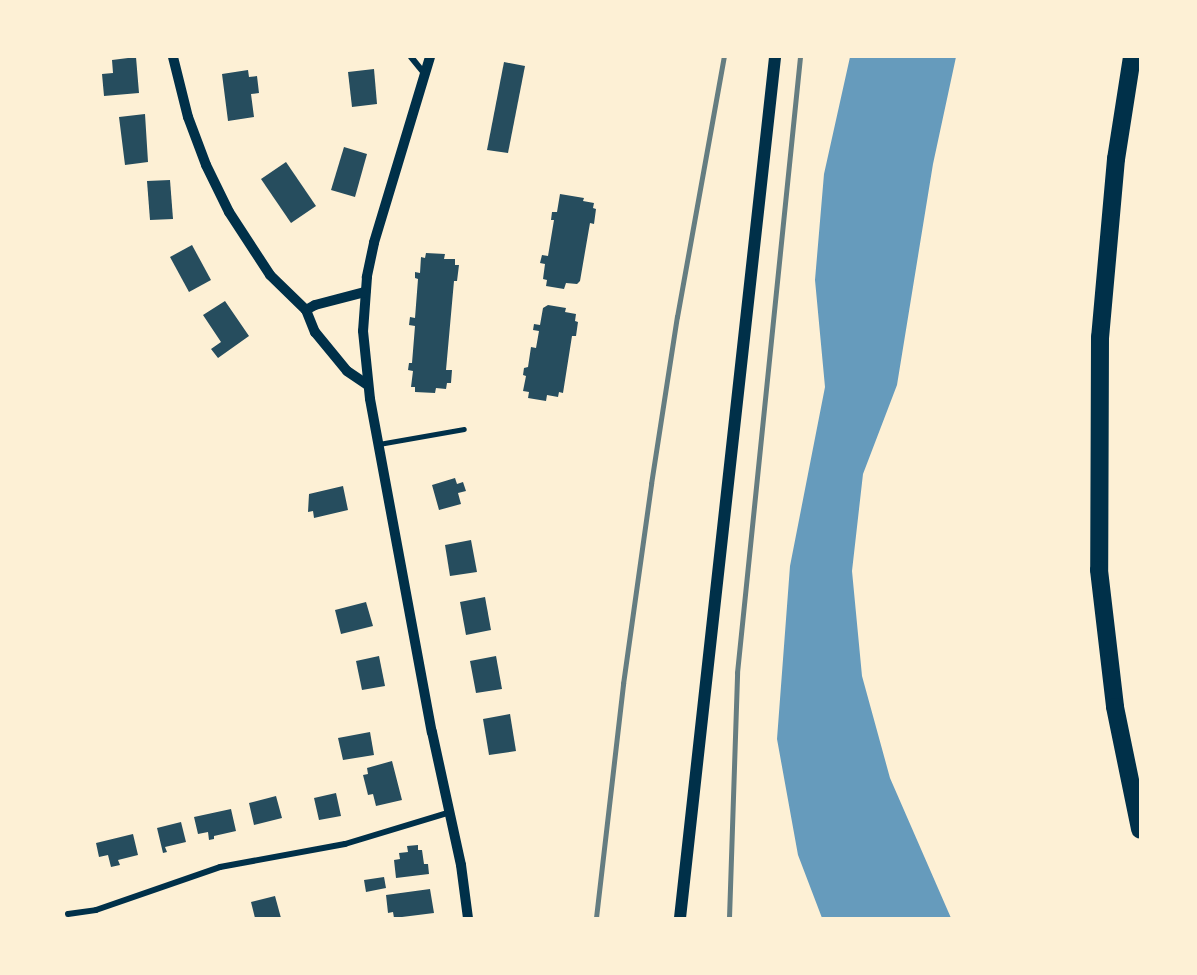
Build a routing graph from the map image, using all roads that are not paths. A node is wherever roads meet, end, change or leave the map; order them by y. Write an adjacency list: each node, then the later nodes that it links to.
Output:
1 (173, 57): 8 (street)
2 (411, 57): 6 (street)
3 (430, 57): 6 (street)
4 (775, 57): 16 (main road)
5 (1132, 57): 13 (highway)
6 (425, 74): 7 (street)
7 (365, 292): 8 (street); 9 (street)
8 (306, 310): 9 (street)
9 (368, 385): 11 (street)
10 (464, 429): 11 (lane)
11 (379, 444): 12 (street)
12 (450, 812): 14 (street); 15 (street)
13 (1140, 829)
14 (68, 915)
15 (468, 918)
16 (680, 918)

